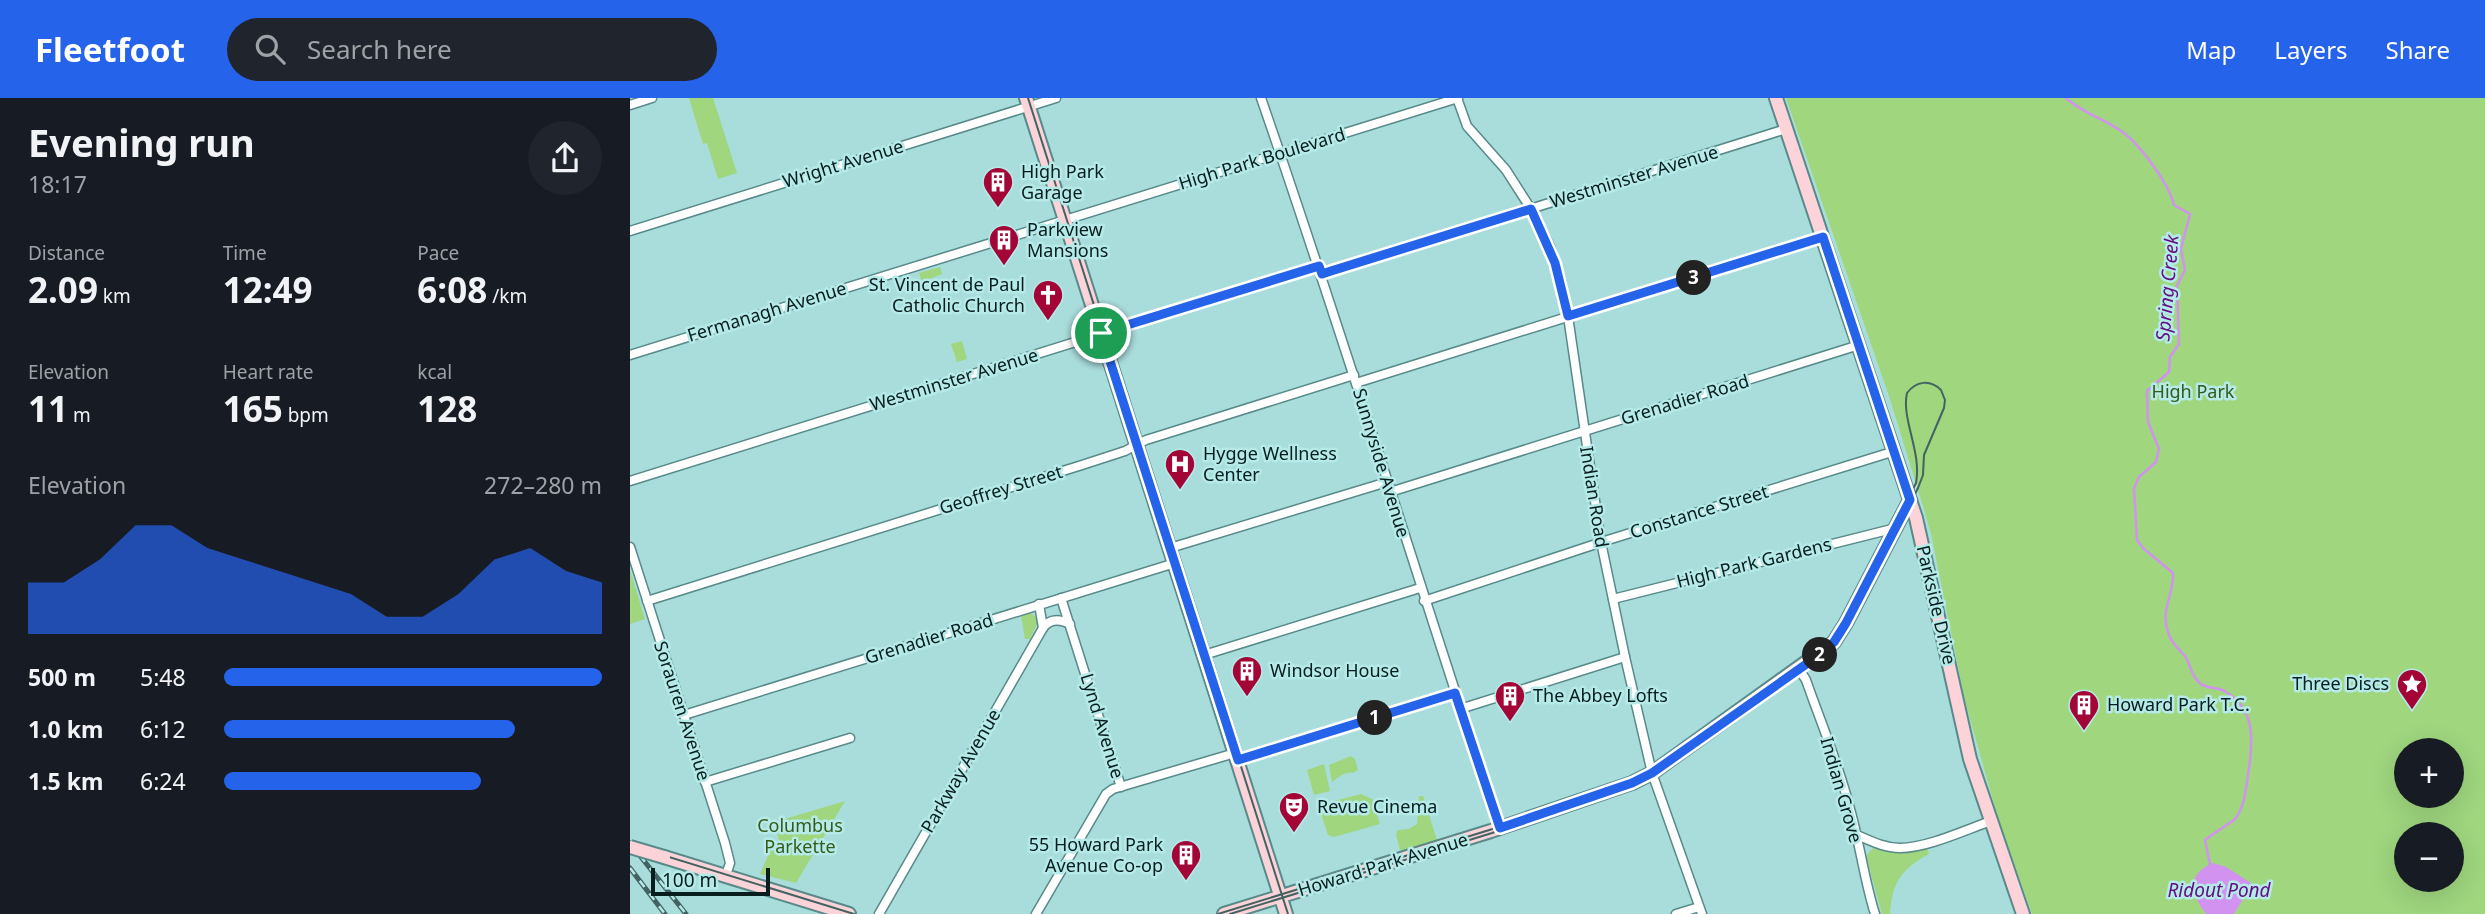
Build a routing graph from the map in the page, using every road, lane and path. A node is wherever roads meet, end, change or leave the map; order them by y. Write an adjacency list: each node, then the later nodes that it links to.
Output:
1 (652, 98): 7 (street)
2 (1056, 98): 6 (street, Wright Avenue)
3 (1261, 98): 9 (street, Sunnyside Avenue)
4 (1457, 98): 9 (street, High Park Boulevard); 10 (street, Indian Road)
5 (1776, 98): 8 (street, Parkside Drive)
6 (1028, 102): 11 (street); 12 (street, Wright Avenue)
7 (630, 105)
8 (1786, 129): 10 (street, Westminster Avenue); 13 (street, Parkside Drive)
9 (1280, 153): 11 (street, High Park Boulevard); 14 (street, Sunnyside Avenue)
10 (1531, 209): 14 (street, Westminster Avenue); 15 (street, Indian Road)
11 (1065, 220): 16 (street); 18 (street, Fermanagh Avenue)
12 (630, 230)
13 (1823, 237): 15 (street, Geoffrey Street); 17 (street, Parkside Drive)
14 (1320, 270): 16 (street, Westminster Avenue); 19 (street, Sunnyside Avenue)
15 (1568, 316): 19 (street, Geoffrey Street); 20 (street, Indian Road)
16 (1101, 333): 21 (street); 23 (street, Westminster Avenue)
17 (1859, 345): 20 (street, Grenadier Road); 22 (street, Parkside Drive)
18 (630, 355)
19 (1355, 379): 21 (street, Geoffrey Street); 24 (street, Sunnyside Avenue)
20 (1584, 431): 25 (street, Grenadier Road); 28 (street, Indian Road)
21 (1136, 444): 30 (street); 35 (street, Geoffrey Street)
22 (1895, 451): 26 (street, Parkside Drive); 28 (street, Constance Street)
23 (630, 481)
24 (1387, 482): 25 (street, Sunnyside Avenue); 30 (street)
25 (1390, 492): 32 (street, Sunnyside Avenue)
26 (1910, 500): 27 (street, Howard Park Avenue); 51 (street, Parkside Drive)
27 (1896, 528): 34 (street, High Park Gardens); 42 (street, Howard Park Avenue)
28 (1601, 542): 34 (street, Indian Road); 36 (street, Constance Street)
29 (630, 547): 35 (street, Sorauren Avenue)
30 (1170, 548): 31 (street)
31 (1175, 563): 33 (street, Grenadier Road); 40 (street)
32 (1420, 588): 36 (street, Sunnyside Avenue); 40 (street)
33 (1061, 598): 37 (street, Grenadier Road); 38 (street, Lynd Avenue)
34 (1613, 599): 41 (street, Indian Road)
35 (648, 601): 45 (street, Sorauren Avenue)
36 (1424, 601): 43 (street, Sunnyside Avenue)
37 (1040, 604): 39 (street); 45 (street, Grenadier Road)
38 (1070, 624): 39 (street); 50 (street, Lynd Avenue)
39 (1043, 628): 59 (street, Parkway Avenue)
40 (1204, 655): 47 (street)
41 (1625, 657): 44 (street); 48 (street, Indian Road)
42 (1799, 669): 48 (street, Howard Park Avenue); 53 (street, Indian Grove)
43 (1455, 693): 44 (street, Sunnyside Avenue); 47 (street)
44 (1460, 709): 52 (street, Sunnyside Avenue)
45 (684, 715): 49 (street, Sorauren Avenue)
46 (850, 738): 49 (street)
47 (1236, 757): 50 (street); 56 (street)
48 (1652, 773): 52 (street, Howard Park Avenue); 57 (street, Indian Road)
49 (705, 782): 55 (street, Sorauren Avenue)
50 (1121, 787): 60 (street, Lynd Avenue)
51 (1991, 821): 53 (street); 65 (street, Parkside Drive)
52 (1500, 828): 56 (street, Howard Park Avenue)
53 (1857, 835): 64 (street, Indian Grove)
54 (630, 847): 55 (street, bridge)
55 (726, 875): 58 (street)
56 (1281, 897): 61 (street, Howard Park Avenue); 62 (street)
57 (1700, 910): 63 (street)
58 (849, 914)
59 (879, 914)
60 (1036, 914)
61 (1224, 914)
62 (1286, 914)
63 (1676, 914)
64 (1875, 914)
65 (2022, 914)

